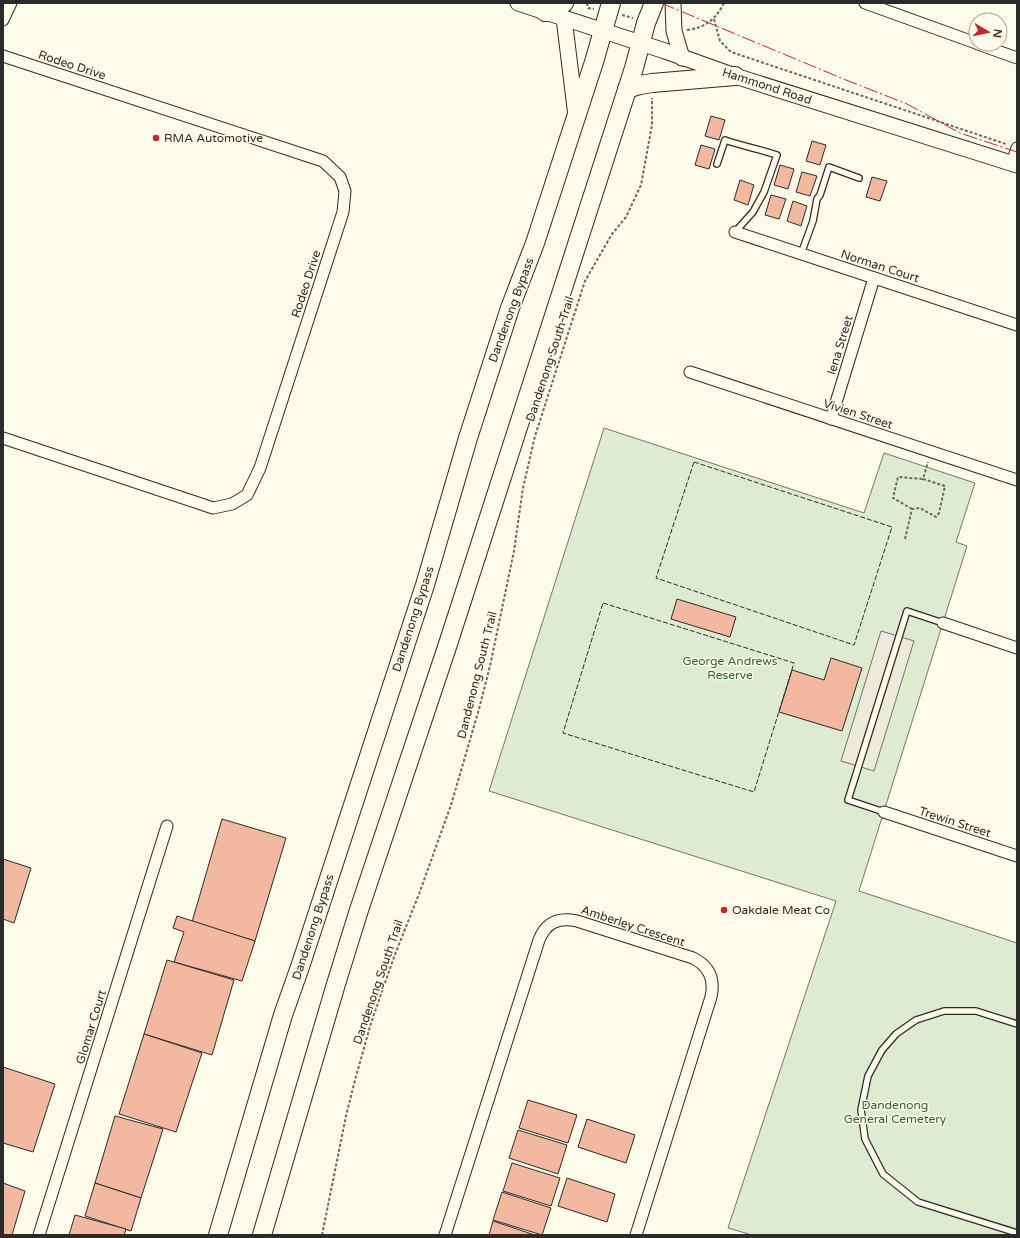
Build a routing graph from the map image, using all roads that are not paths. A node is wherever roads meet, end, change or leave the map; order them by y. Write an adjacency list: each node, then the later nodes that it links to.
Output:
1 (6, 3): 10 (street)
2 (11, 3): 11 (street)
3 (518, 3): 9 (main road)
4 (654, 3): 14 (highway)
5 (673, 3): 17 (main road)
6 (865, 3): 13 (street)
7 (610, 7): 12 (highway, Dandenong Bypass)
8 (564, 10): 9 (highway); 12 (main road, Hammond Road); 21 (main road)
9 (545, 12)
10 (3, 15)
11 (3, 20)
12 (603, 31): 14 (main road, Hammond Road); 21 (highway, Dandenong Bypass)
13 (968, 41)
14 (641, 44): 17 (main road, Hammond Road); 20 (highway)
15 (1000, 52): 18 (street)
16 (3, 56): 32 (street, Rodeo Drive)
17 (682, 58): 19 (main road, Hammond Road)
18 (1017, 58)
19 (735, 76): 20 (highway); 24 (main road, Hammond Road)
20 (627, 89): 43 (highway)
21 (576, 116): 42 (highway, Dandenong Bypass)
22 (1014, 147): 24 (street)
23 (717, 164): 26 (lane)
24 (1014, 164)
25 (859, 178): 27 (lane)
26 (735, 232): 27 (street, Norman Court)
27 (801, 254): 28 (street, Norman Court)
28 (874, 278): 29 (street, Norman Court); 31 (street, Iena Street)
29 (1017, 325)
30 (690, 372): 31 (street, Vivien Street)
31 (831, 419): 33 (street, Vivien Street)
32 (3, 438)
33 (1017, 480)
34 (943, 623): 35 (street); 36 (lane)
35 (1017, 648)
36 (884, 812): 38 (street, Trewin Street)
37 (167, 826): 41 (street, Glomar Court)
38 (1017, 856)
39 (1017, 1024): 40 (lane)
40 (1017, 1233)
41 (40, 1235)
42 (218, 1235)
43 (262, 1235)
44 (445, 1235): 45 (street, Amberley Crescent)
45 (636, 1235)

